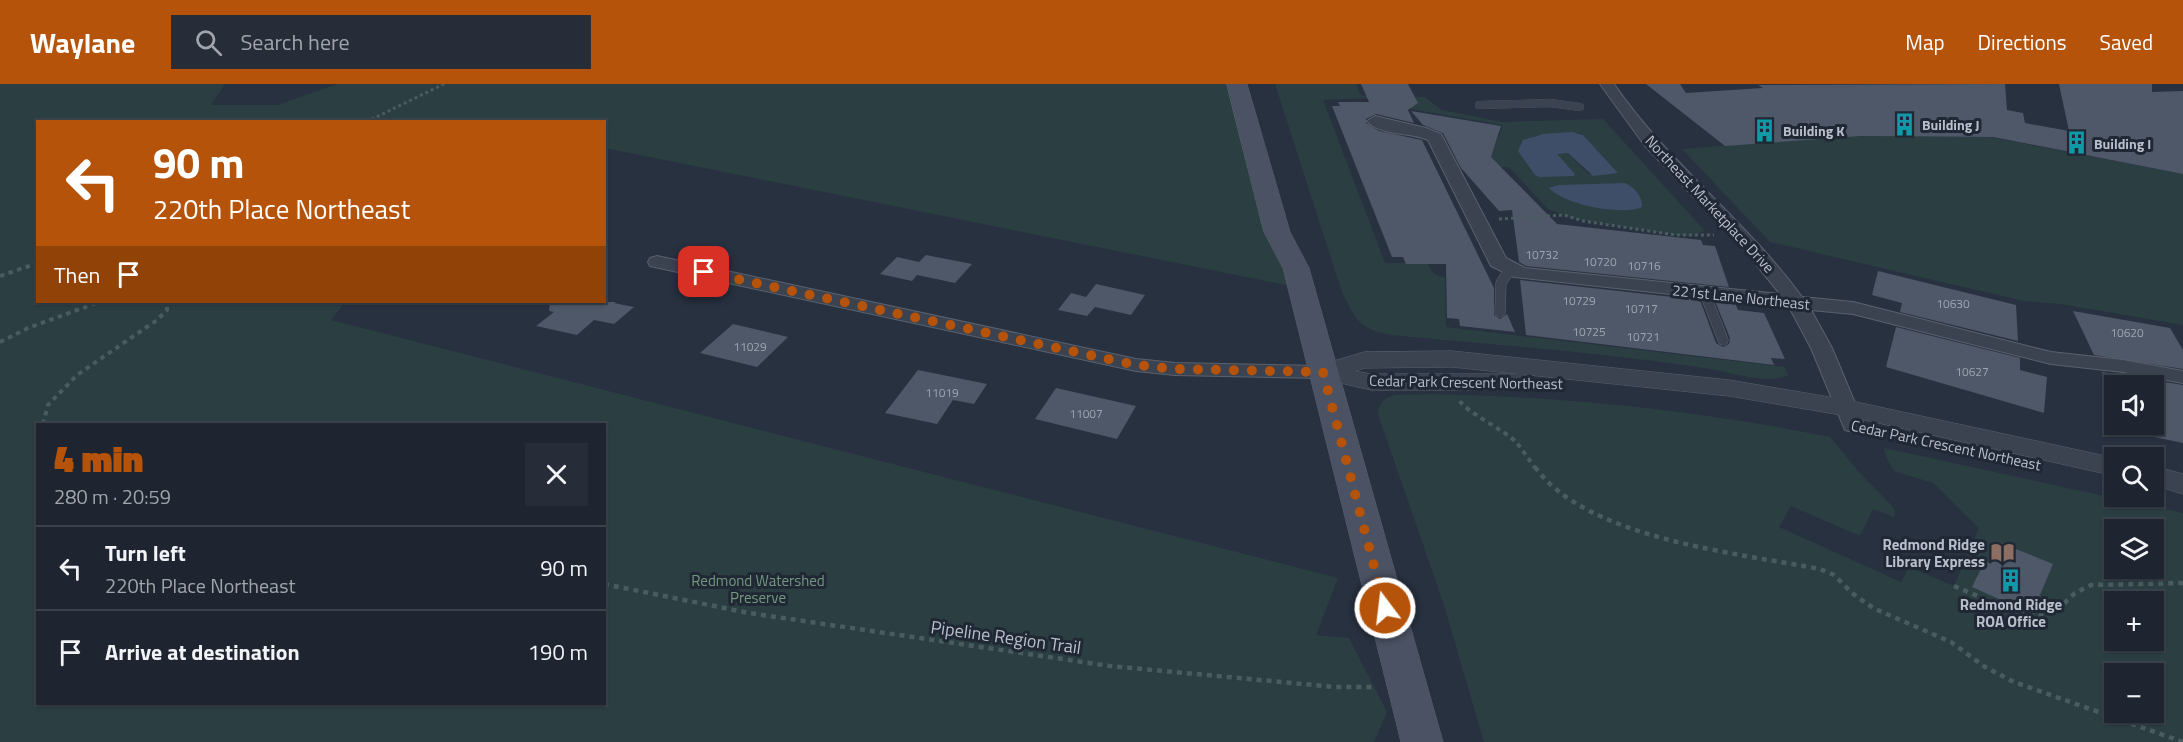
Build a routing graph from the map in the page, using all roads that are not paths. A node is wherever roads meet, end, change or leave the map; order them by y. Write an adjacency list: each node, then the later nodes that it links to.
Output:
1 (1237, 84): 8 (main road)
2 (1254, 84): 8 (main road)
3 (1607, 84): 11 (street, Northeast Marketplace Drive)
4 (1479, 105): 5 (lane)
5 (1580, 107)
6 (1375, 121): 9 (street)
7 (657, 262): 14 (street)
8 (1296, 268): 14 (main road)
9 (1510, 269): 10 (street, 221st Lane Northeast); 12 (lane)
10 (1705, 294): 11 (street, 221st Lane Northeast); 13 (lane)
11 (1798, 304): 15 (street, 221st Lane Northeast); 16 (street, Northeast Marketplace Drive)
12 (1500, 312)
13 (1723, 340)
14 (1323, 372): 16 (street, Cedar Park Crescent Northeast); 23 (main road)
15 (2183, 377)
16 (1850, 416): 17 (street, Cedar Park Crescent Northeast); 18 (street, Cedar Park Crescent Northeast)
17 (2104, 465)
18 (2104, 479)
19 (2164, 479): 20 (street)
20 (2183, 484)
21 (2164, 491): 22 (street)
22 (2183, 494)
23 (1422, 742)

